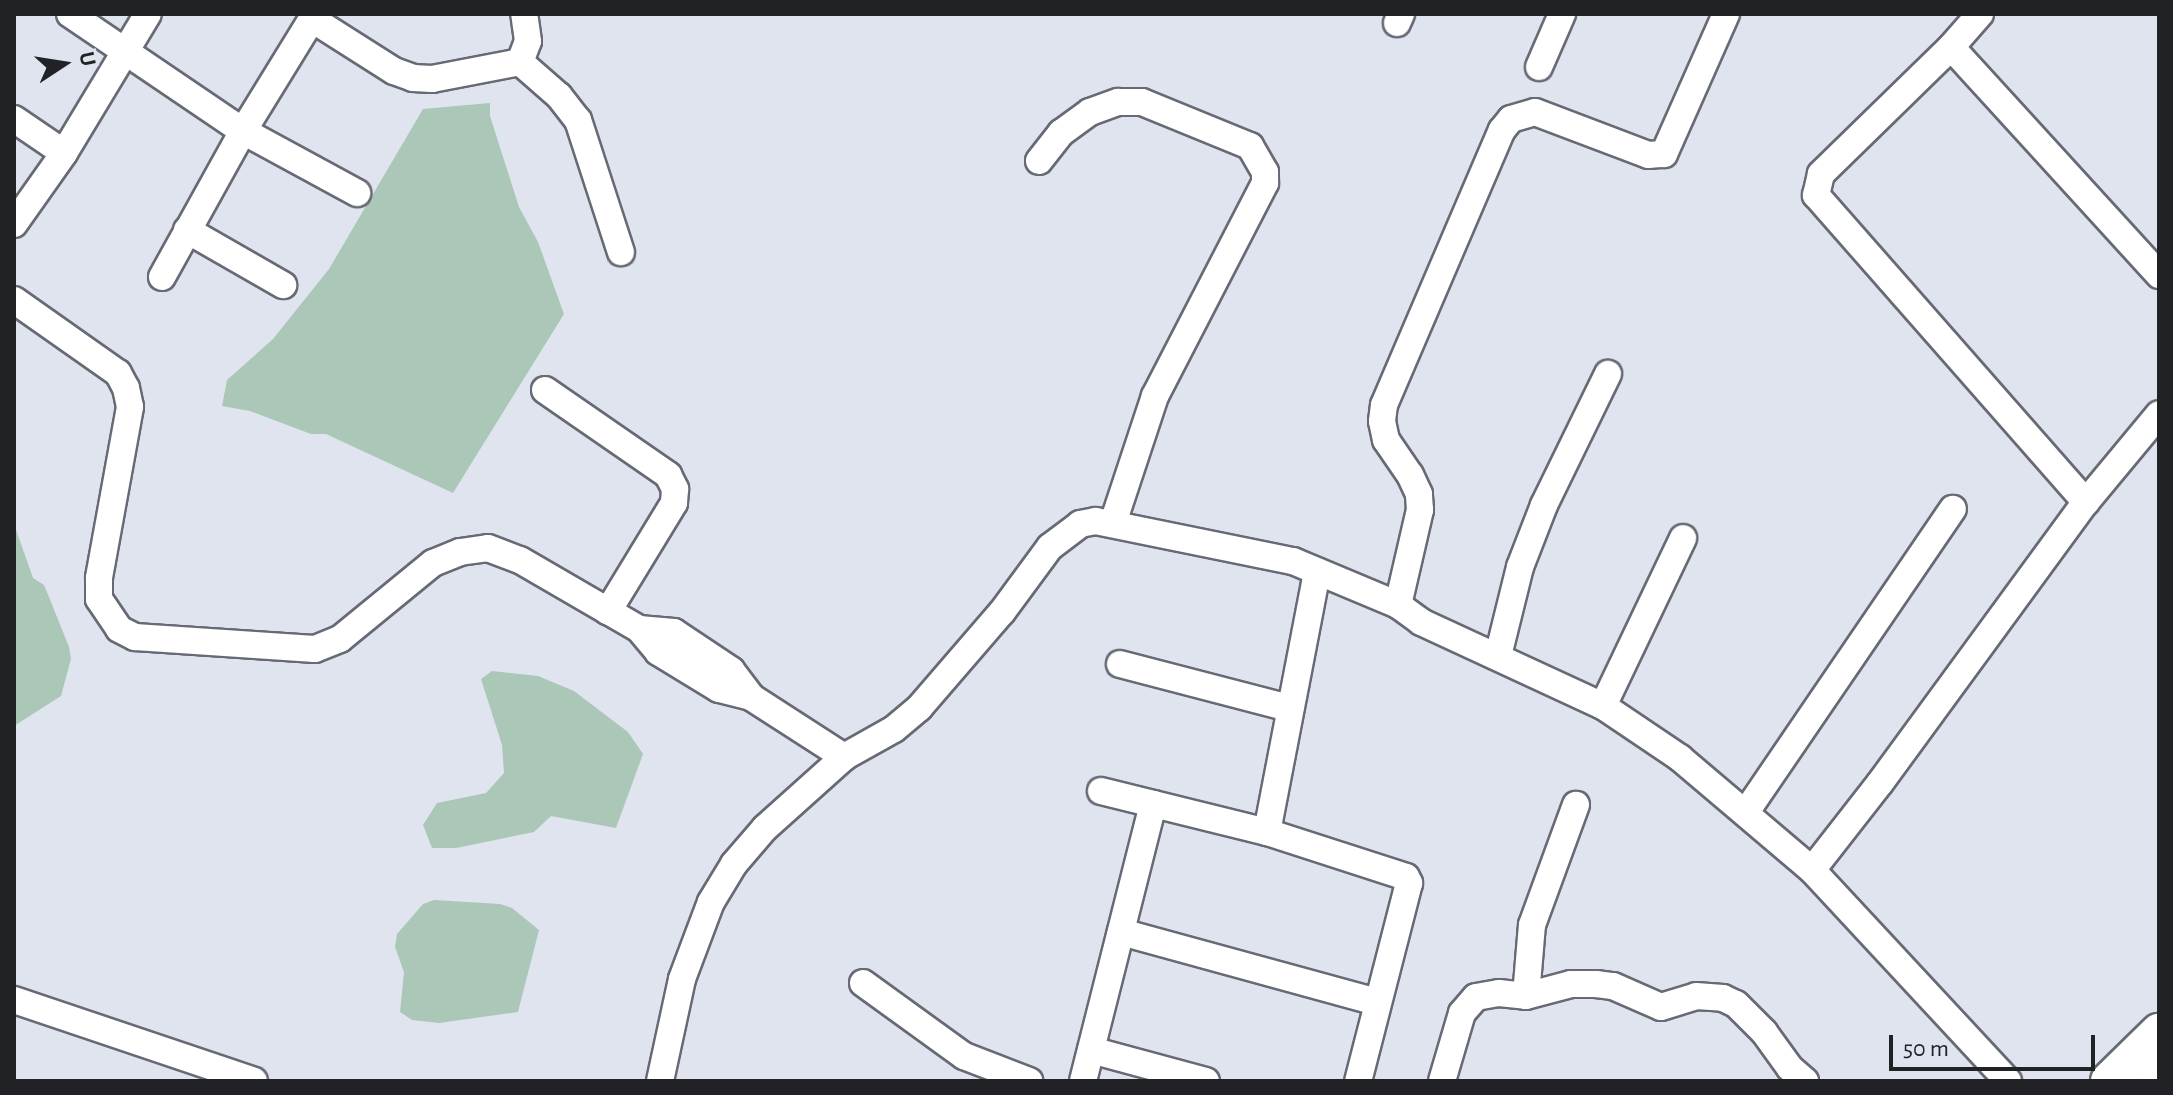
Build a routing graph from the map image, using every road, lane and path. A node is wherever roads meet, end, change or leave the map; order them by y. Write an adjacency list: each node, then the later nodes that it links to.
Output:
1 (70, 14): 9 (street)
2 (148, 14): 9 (street)
3 (524, 14): 10 (street)
4 (1562, 14): 11 (street)
5 (1726, 14): 32 (street)
6 (1980, 14): 8 (street)
7 (314, 17): 10 (street); 13 (street)
8 (1951, 47): 20 (street); 27 (street)
9 (123, 53): 13 (street); 14 (street)
10 (520, 62): 19 (street)
11 (1539, 67)
12 (14, 119): 14 (street)
13 (243, 131): 16 (street); 18 (street)
14 (64, 153): 17 (street)
15 (1039, 161): 29 (street)
16 (357, 193)
17 (14, 224)
18 (187, 230): 21 (street); 22 (street)
19 (621, 252)
20 (2159, 275)
21 (162, 277)
22 (283, 285)
23 (14, 300): 33 (street)
24 (1608, 374): 34 (street)
25 (545, 390): 33 (street)
26 (2159, 414): 27 (street)
27 (2086, 502): 44 (street)
28 (1953, 509): 42 (street)
29 (1113, 523): 31 (street); 38 (street)
30 (1683, 538): 36 (street)
31 (1317, 572): 32 (street); 37 (street)
32 (1398, 605): 34 (street)
33 (608, 611): 38 (street)
34 (1498, 656): 36 (street)
35 (1120, 664): 37 (street)
36 (1603, 706): 42 (street)
37 (1289, 708): 43 (street)
38 (844, 757): 53 (street)
39 (1101, 791): 40 (street)
40 (1153, 804): 43 (street); 45 (street)
41 (1576, 805): 47 (street)
42 (1746, 812): 44 (street)
43 (1267, 832): 49 (street)
44 (1812, 870): 60 (street)
45 (1121, 932): 49 (street); 51 (street)
46 (863, 983): 54 (street)
47 (1526, 996): 58 (street); 59 (street)
48 (14, 1000): 52 (street)
49 (1377, 1002): 57 (street)
50 (2159, 1033): 61 (highway)
51 (1091, 1050): 55 (street); 56 (street)
52 (254, 1081)
53 (660, 1081)
54 (1029, 1081)
55 (1083, 1081)
56 (1206, 1081)
57 (1358, 1081)
58 (1442, 1081)
59 (1805, 1081)
60 (2008, 1081)
61 (2110, 1081)

